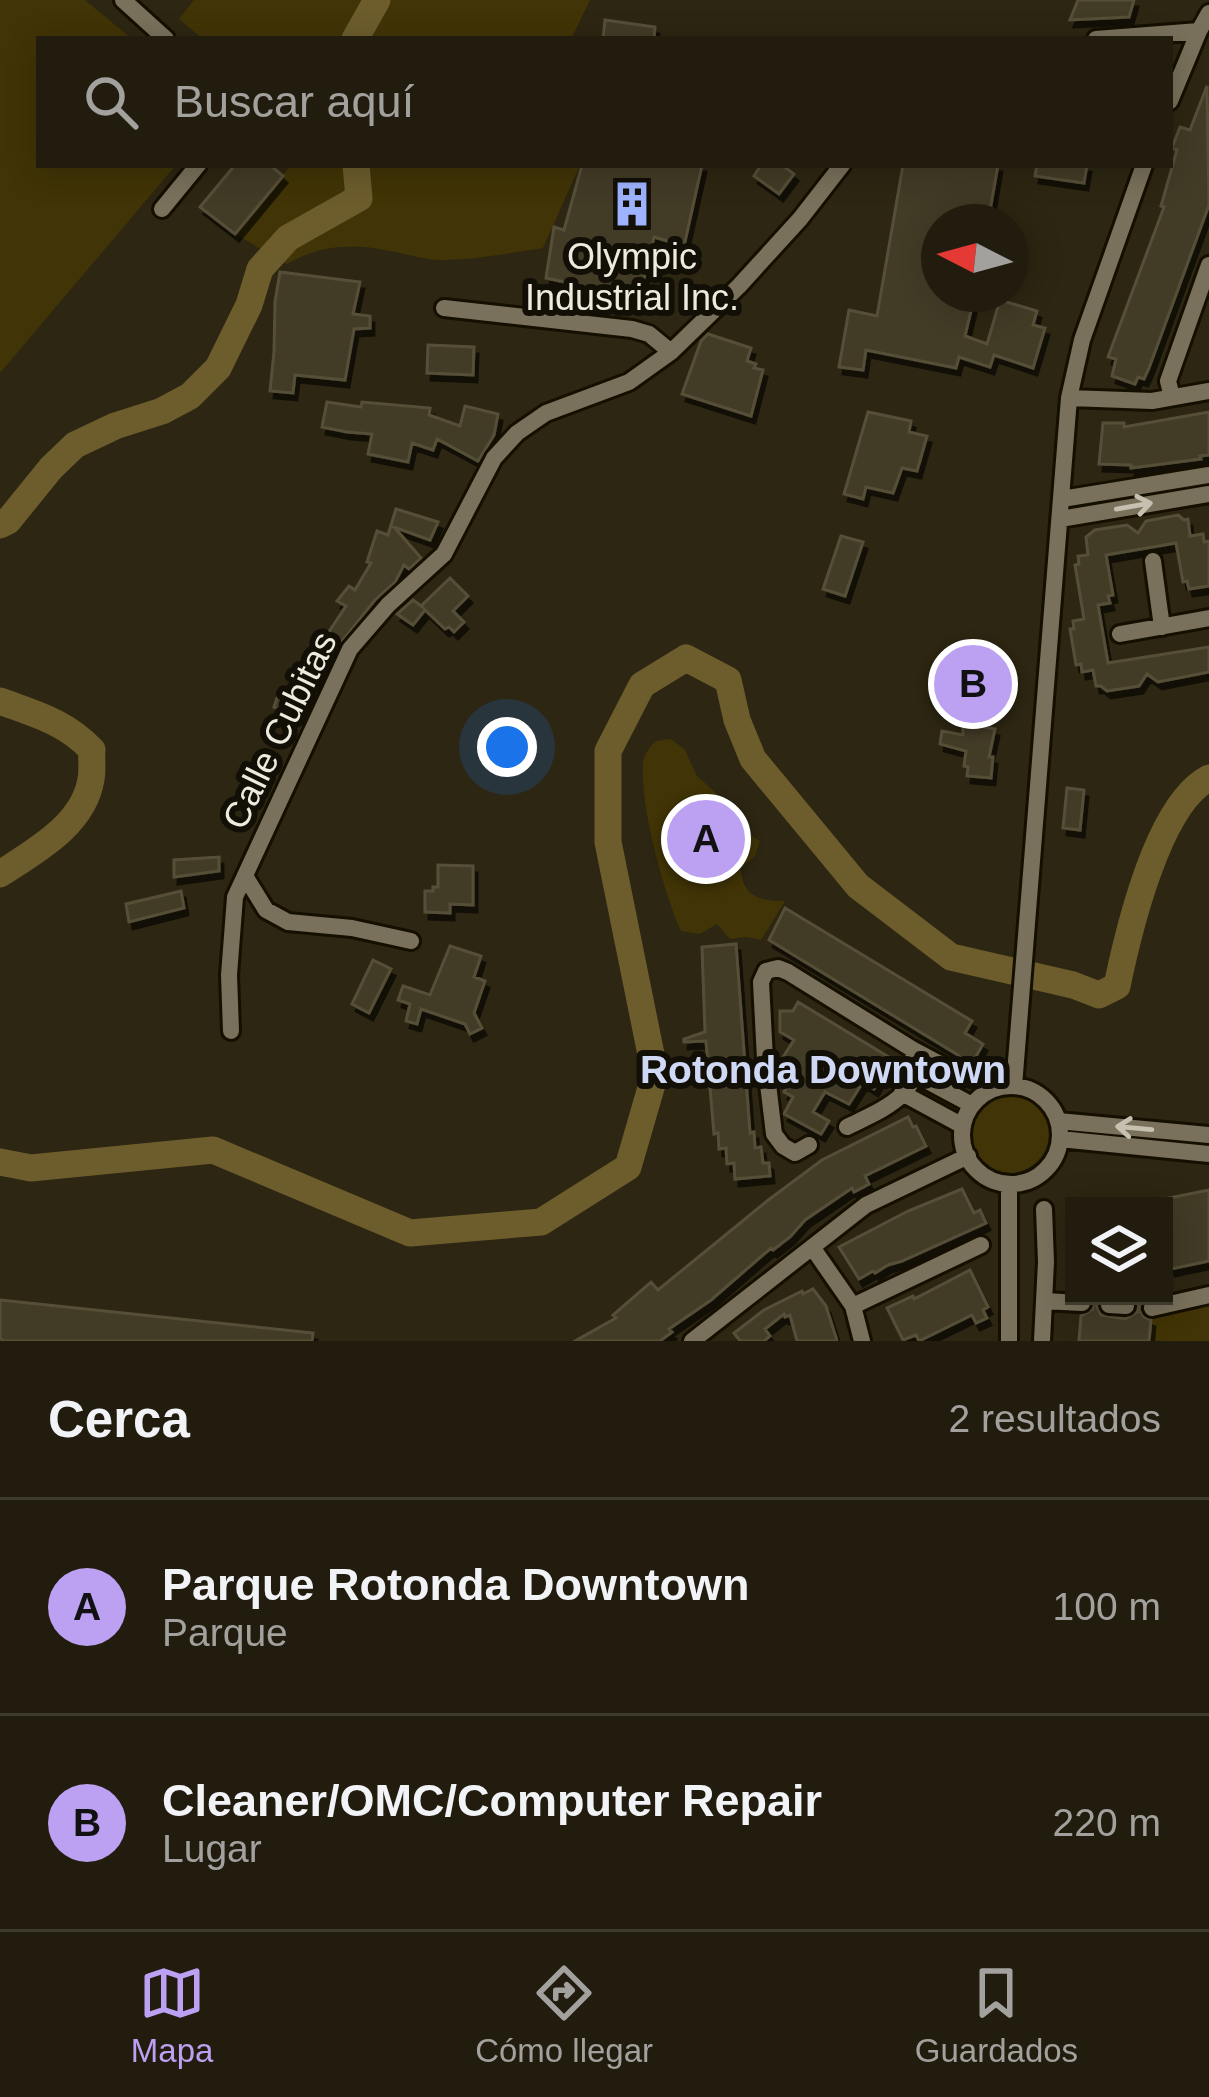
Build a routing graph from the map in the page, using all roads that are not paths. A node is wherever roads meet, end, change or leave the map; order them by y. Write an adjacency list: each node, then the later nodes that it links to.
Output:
1 (123, 0): 4 (street)
2 (1209, 14): 3 (street)
3 (1198, 32): 5 (street); 6 (street)
4 (163, 36)
5 (1140, 36)
6 (1173, 94)
7 (196, 168): 10 (street)
8 (840, 168): 13 (street, Calle Cubitas)
9 (1143, 168): 16 (street)
10 (162, 209)
11 (1209, 265): 14 (street)
12 (444, 308): 13 (street)
13 (670, 352): 25 (street, Calle Cubitas)
14 (1170, 389): 15 (street); 16 (street)
15 (1209, 391)
16 (1070, 398): 19 (street)
17 (1209, 476): 19 (street)
18 (1209, 494): 20 (street, one-way to 18)
19 (1062, 499): 20 (street)
20 (1060, 519): 31 (street)
21 (1153, 562): 23 (street)
22 (1209, 618): 23 (street)
23 (1162, 626): 24 (street)
24 (1120, 634)
25 (245, 875): 26 (street); 27 (street, Calle Cubitas)
26 (411, 941)
27 (231, 1031)
28 (912, 1048): 29 (street); 30 (street); 36 (street)
29 (942, 1065)
30 (910, 1084): 32 (street); 33 (street)
31 (1014, 1086): 32 (street); 34 (street)
32 (967, 1116): 38 (street)
33 (847, 1126)
34 (1059, 1130): 35 (street, one-way to 34); 37 (street); 39 (street)
35 (1209, 1135)
36 (808, 1145)
37 (1209, 1154)
38 (968, 1156): 39 (street); 42 (street)
39 (1009, 1184): 50 (street)
40 (1044, 1209): 44 (street)
41 (982, 1245): 46 (street)
42 (812, 1246): 46 (street); 48 (street)
43 (1209, 1295): 47 (street)
44 (1044, 1301): 45 (street); 51 (street)
45 (1065, 1302)
46 (853, 1306): 49 (street)
47 (1152, 1308)
48 (702, 1338)
49 (862, 1341)
50 (1009, 1341)
51 (1042, 1341)

